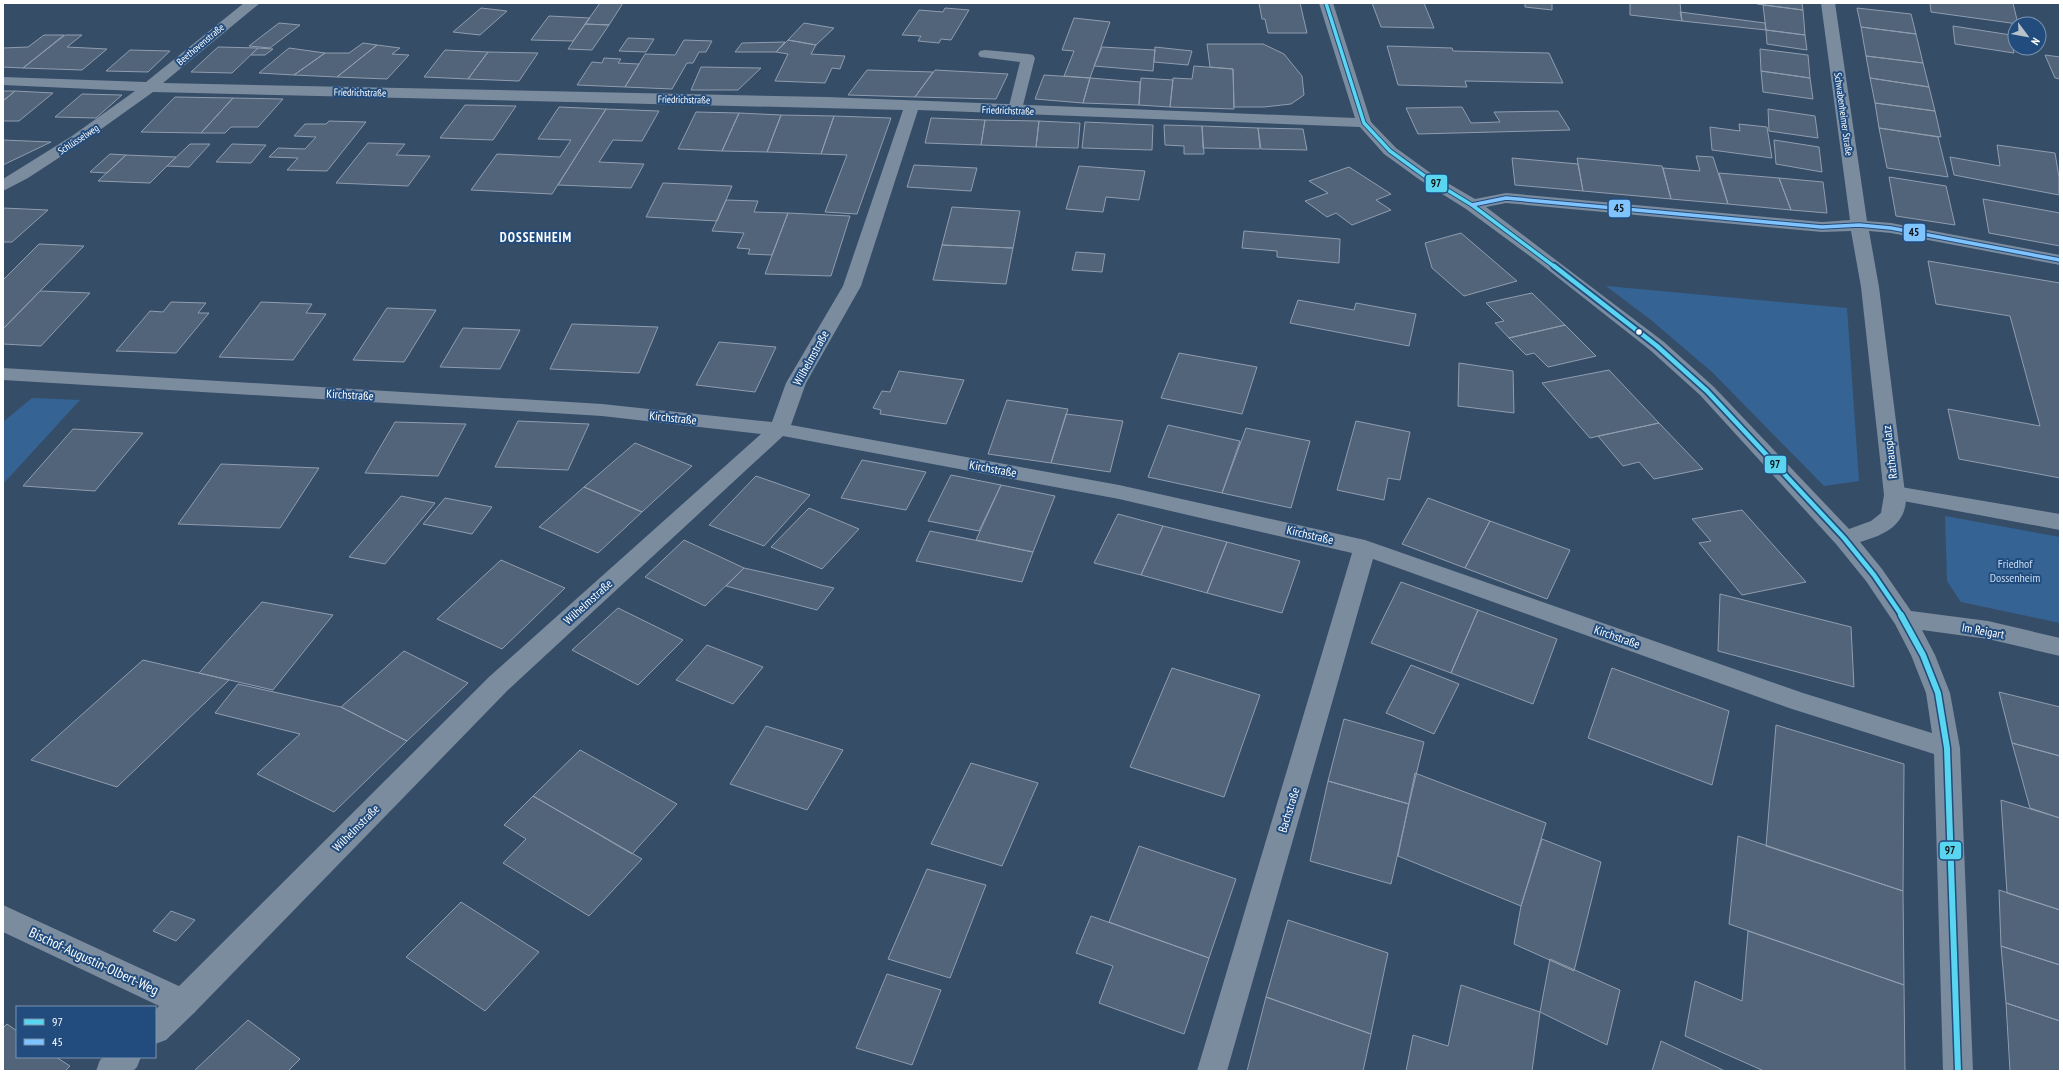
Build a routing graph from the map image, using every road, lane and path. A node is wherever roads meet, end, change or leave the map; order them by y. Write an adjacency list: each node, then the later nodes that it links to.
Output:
1 (253, 3): 6 (street, Beethovenstraße)
2 (1326, 3): 9 (street)
3 (1828, 3): 12 (street, Schwabenheimer Straße)
4 (985, 54): 8 (street)
5 (3, 82): 6 (street, Friedrichstraße)
6 (149, 87): 7 (street, Friedrichstraße); 10 (street, Schlüsselweg)
7 (912, 106): 8 (street, Friedrichstraße); 15 (street, Wilhelmstraße)
8 (1016, 110): 9 (street, Friedrichstraße)
9 (1364, 124): 11 (street)
10 (3, 186)
11 (1472, 205): 12 (street); 18 (street)
12 (1859, 225): 13 (street); 16 (street, Rathausplatz)
13 (2060, 260)
14 (3, 374): 15 (street, Kirchstraße)
15 (779, 429): 19 (street, Kirchstraße); 24 (street, Wilhelmstraße)
16 (1895, 494): 17 (street); 18 (street, Rathausplatz)
17 (2060, 522)
18 (1844, 538): 20 (street)
19 (1366, 548): 22 (street, Kirchstraße); 28 (street, Bachstraße)
20 (1904, 619): 21 (street, Im Reigart); 22 (street)
21 (2060, 647)
22 (1947, 748): 29 (street)
23 (3, 918): 24 (street, Bischof-Augustin-Olbert-Weg)
24 (184, 1003): 25 (street, Wilhelmstraße)
25 (156, 1029)
26 (125, 1058): 27 (street)
27 (111, 1071)
28 (1212, 1071)
29 (1958, 1071)

